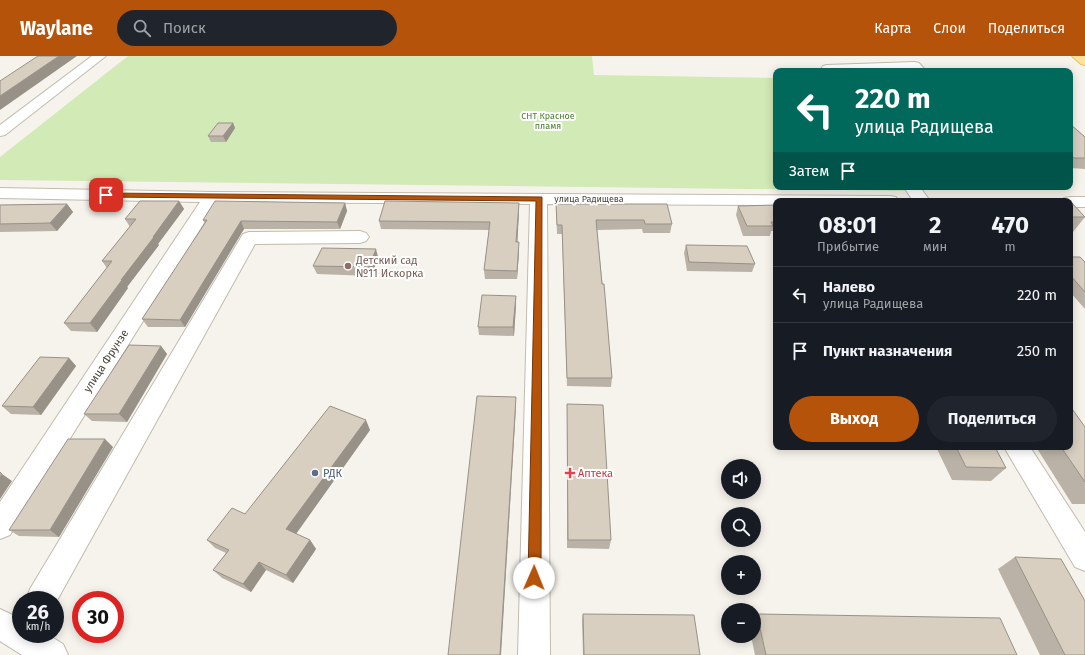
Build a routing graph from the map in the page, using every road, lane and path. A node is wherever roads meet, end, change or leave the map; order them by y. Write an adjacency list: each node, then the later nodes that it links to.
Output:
1 (100, 56): 6 (street)
2 (1078, 56): 3 (main road)
3 (1085, 61)
4 (884, 68): 5 (street)
5 (917, 68)
6 (0, 132)
7 (0, 193): 8 (street, улица Радищева)
8 (212, 197): 9 (street, улица Радищева); 15 (street, улица Фрунзе)
9 (539, 199): 10 (street, улица Радищева); 20 (street)
10 (773, 200)
11 (1073, 202): 12 (street)
12 (1085, 202)
13 (360, 237): 17 (street)
14 (1018, 450): 16 (street)
15 (0, 526)
16 (1085, 557)
17 (46, 591)
18 (32, 643): 19 (street)
19 (52, 655)
20 (534, 655)

